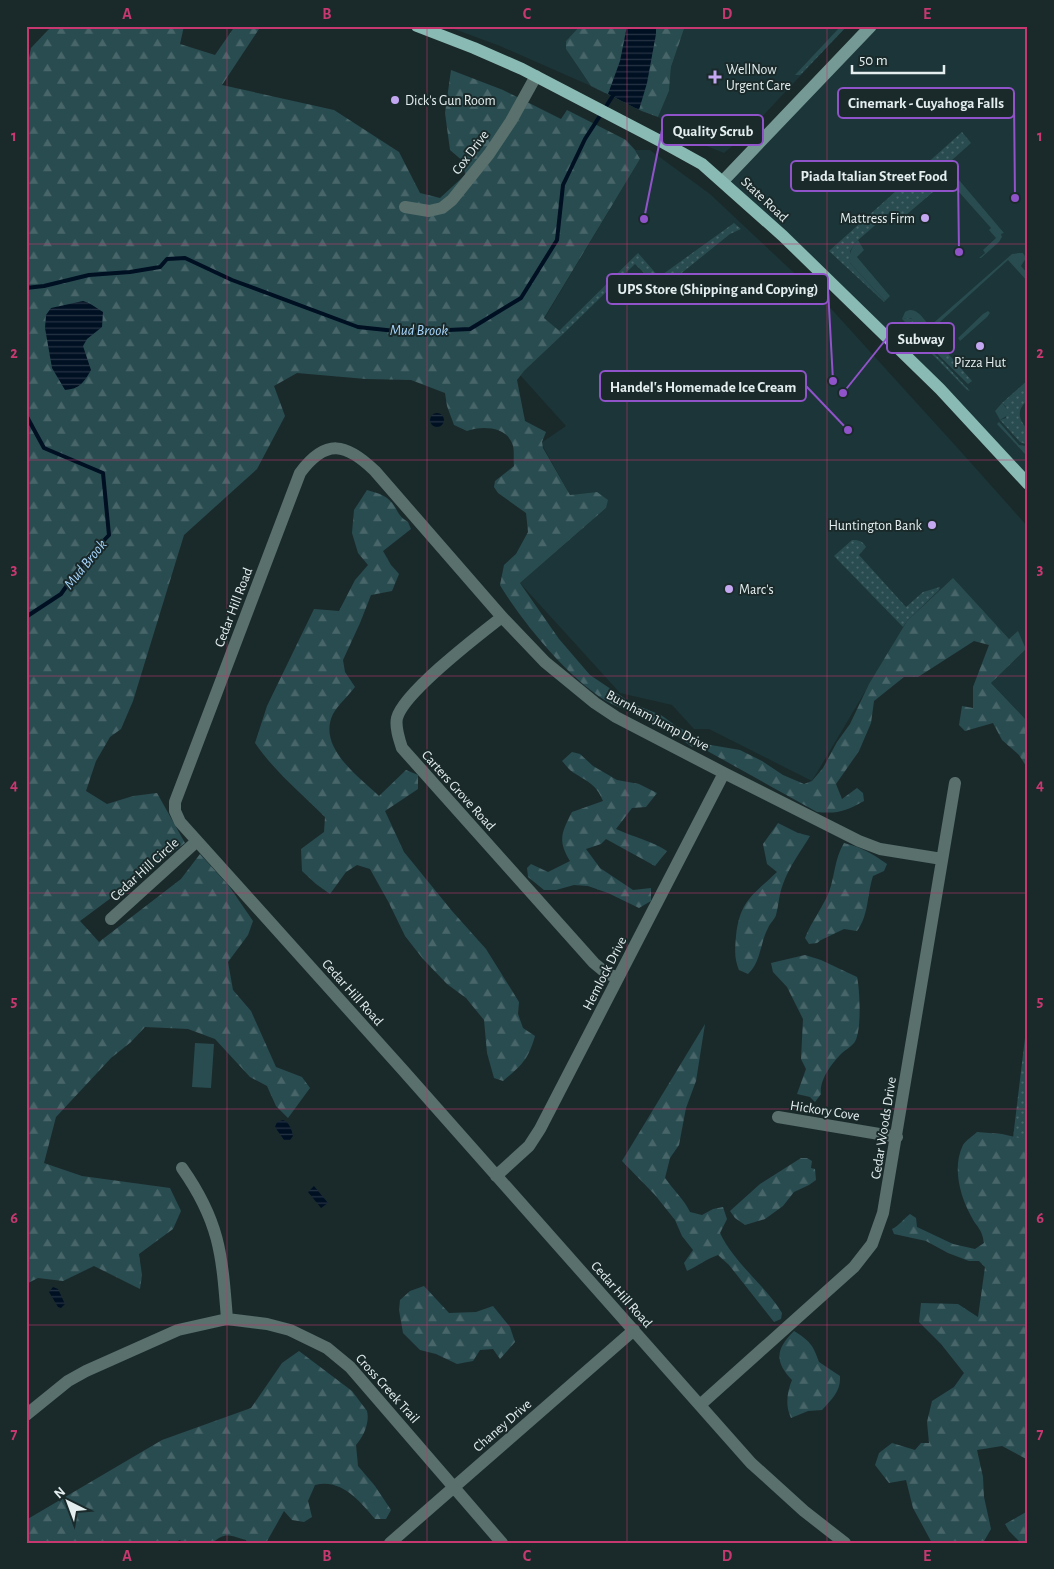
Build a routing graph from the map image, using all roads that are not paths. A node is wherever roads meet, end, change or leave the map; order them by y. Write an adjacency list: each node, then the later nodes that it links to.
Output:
1 (417, 26): 3 (main road, State Road)
2 (871, 26): 4 (main road)
3 (536, 76): 4 (main road, State Road); 5 (street, Cox Drive)
4 (723, 181): 6 (main road, State Road)
5 (405, 207)
6 (1028, 484)
7 (397, 496): 8 (street, Burnham Jump Drive); 11 (street, Cedar Hill Road)
8 (502, 617): 9 (street, Burnham Jump Drive); 14 (street, Carters Grove Road)
9 (724, 773): 12 (street, Burnham Jump Drive); 14 (street, Hemlock Drive)
10 (955, 783): 12 (street, Cedar Woods Drive)
11 (198, 841): 13 (street, Cedar Hill Circle); 18 (street, Cedar Hill Road)
12 (942, 859): 16 (street, Cedar Woods Drive)
13 (111, 919)
14 (618, 978): 18 (street, Hemlock Drive)
15 (778, 1117): 16 (street, Hickory Cove)
16 (897, 1137): 21 (street, Cedar Woods Drive)
17 (182, 1168): 19 (street)
18 (496, 1176): 20 (street, Cedar Hill Road)
19 (226, 1319): 22 (street, Cross Creek Trail); 23 (street, Cross Creek Trail)
20 (634, 1330): 21 (street, Cedar Hill Road); 23 (street, Chaney Drive)
21 (700, 1405): 26 (street, Cedar Hill Road)
22 (26, 1415)
23 (454, 1486): 24 (street, Chaney Drive); 25 (street, Cross Creek Trail)
24 (390, 1543)
25 (502, 1543)
26 (845, 1543)

